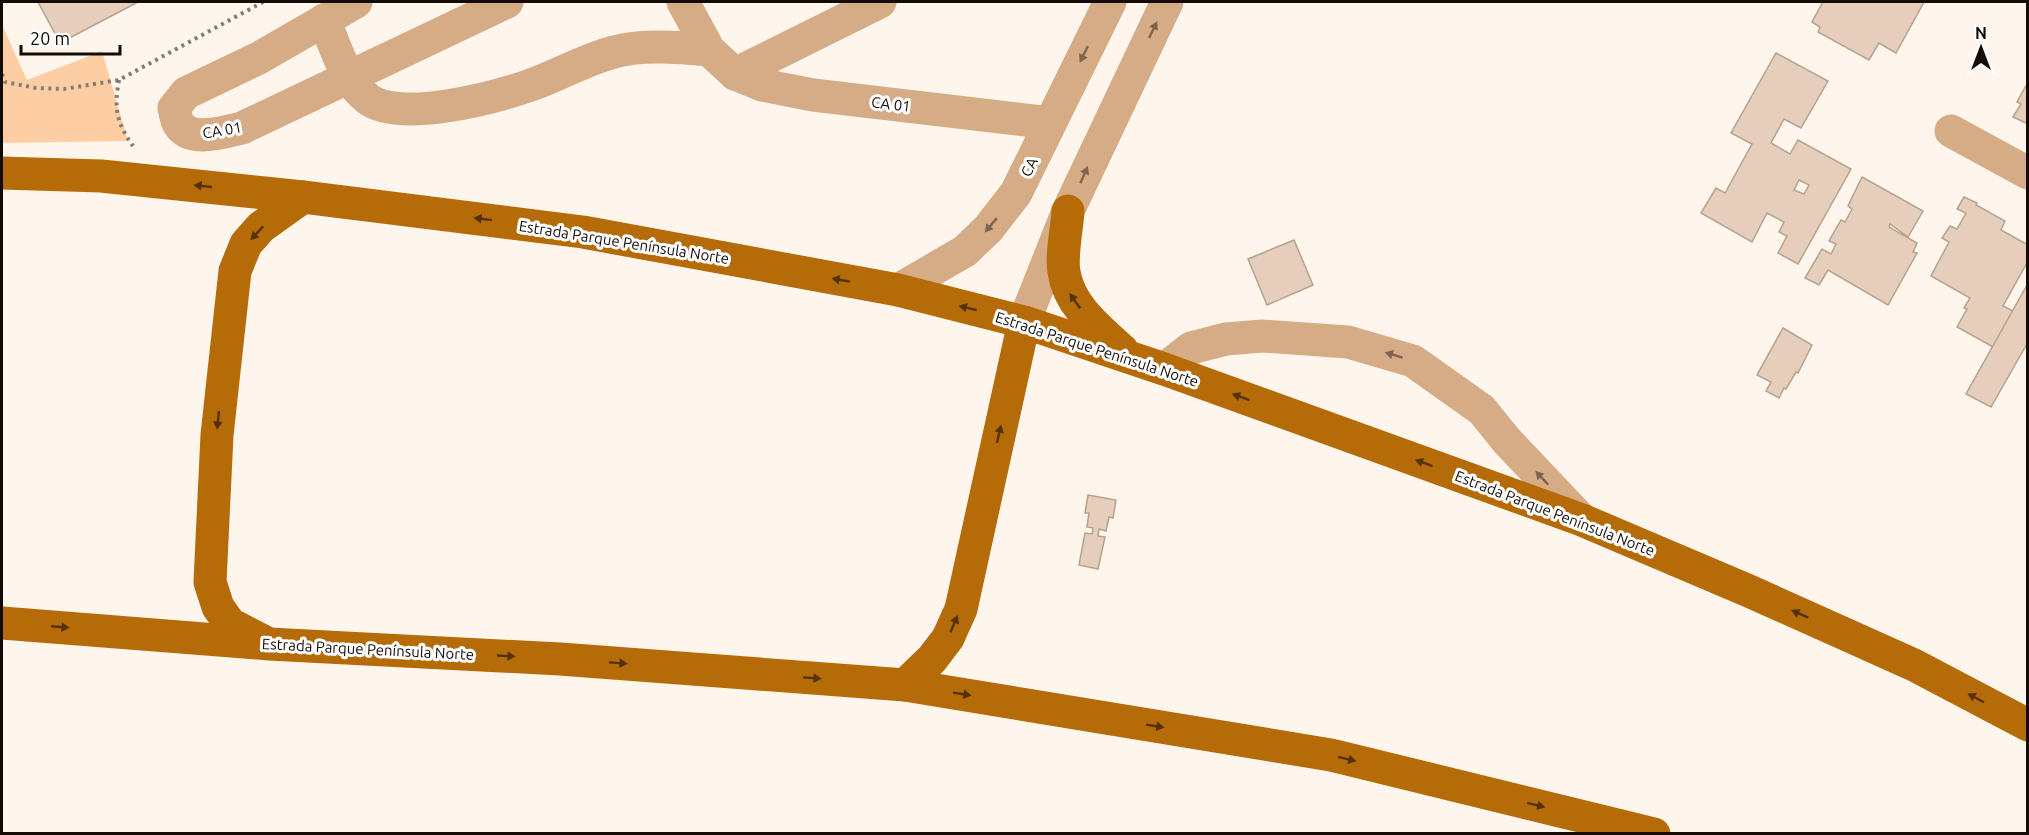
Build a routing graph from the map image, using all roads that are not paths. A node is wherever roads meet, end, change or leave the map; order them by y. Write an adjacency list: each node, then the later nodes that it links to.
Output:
1 (356, 2): 7 (street, CA 01)
2 (507, 2): 10 (street, CA 01)
3 (683, 2): 8 (street, CA 01)
4 (880, 2): 9 (street)
5 (1110, 2): 11 (street, CA, one-way to 11)
6 (1167, 2): 16 (street, one-way to 6)
7 (324, 20): 10 (street); 10 (street, CA 01)
8 (710, 50): 9 (street, CA 01); 10 (street)
9 (735, 74): 11 (street, CA 01)
10 (349, 77)
11 (1050, 123): 17 (street, CA, one-way to 17)
12 (1951, 131): 14 (street)
13 (2, 173): 15 (main road, Estrada Parque Península Norte, one-way to 13)
14 (2028, 173)
15 (303, 197): 17 (main road, Estrada Parque Península Norte, one-way to 15); 23 (main road, one-way to 23)
16 (1068, 211): 18 (street); 19 (main road, one-way to 16)
17 (898, 290): 18 (main road, Estrada Parque Península Norte, one-way to 17)
18 (1024, 322): 19 (main road, Estrada Parque Península Norte); 24 (main road, one-way to 18)
19 (1130, 357): 20 (main road, Estrada Parque Península Norte)
20 (1164, 369): 21 (main road, Estrada Parque Península Norte, one-way to 20); 21 (street, one-way to 20)
21 (1582, 520): 25 (main road, Estrada Parque Península Norte, one-way to 21)
22 (2, 623): 23 (main road, Estrada Parque Península Norte, one-way to 23)
23 (269, 644): 24 (main road, Estrada Parque Península Norte, one-way to 24)
24 (905, 685): 26 (main road, Estrada Parque Península Norte, one-way to 26)
25 (2028, 725)
26 (1654, 834)

